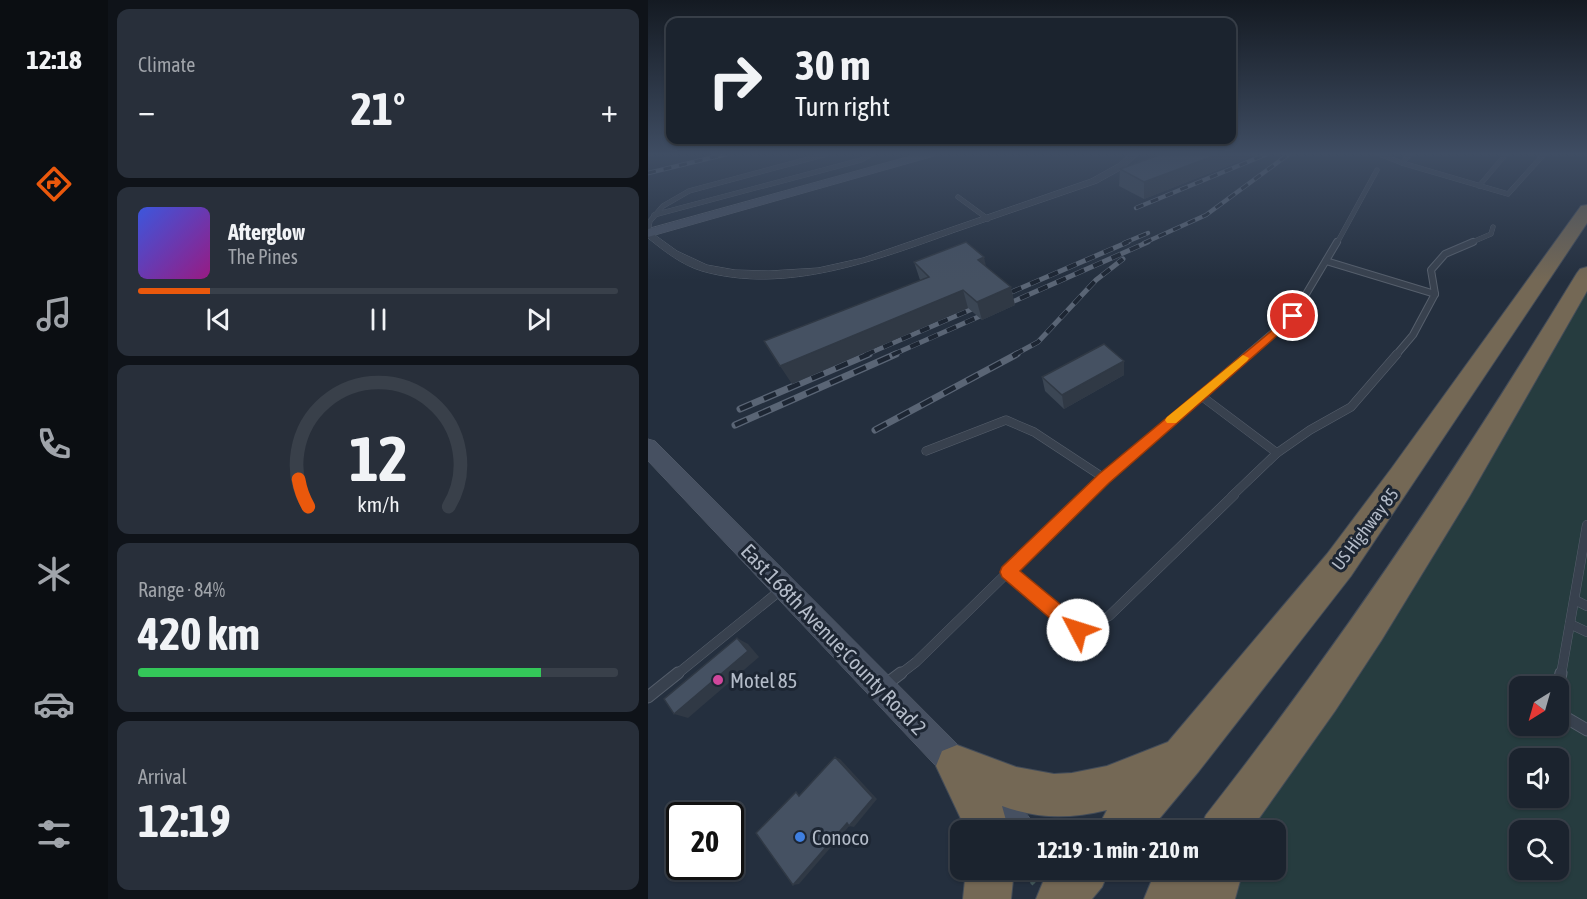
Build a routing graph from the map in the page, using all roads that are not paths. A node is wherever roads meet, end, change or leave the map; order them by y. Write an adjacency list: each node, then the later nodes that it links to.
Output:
1 (680, 196): 8 (lane)
2 (726, 196): 8 (lane)
3 (780, 196): 11 (main road)
4 (1052, 196): 9 (street)
5 (1362, 196): 12 (lane)
6 (958, 197): 9 (lane)
7 (1587, 210): 34 (highway, US Highway 85)
8 (654, 215): 11 (lane)
9 (988, 219): 11 (street)
10 (1493, 227): 14 (lane)
11 (648, 233)
12 (1326, 261): 14 (lane); 15 (lane)
13 (1587, 273): 36 (highway)
14 (1436, 294): 18 (lane)
15 (1200, 395): 18 (lane); 19 (lane)
16 (648, 447): 24 (main road, East 168th Avenue;County Road 2)
17 (926, 451): 19 (lane)
18 (1277, 453): 23 (lane)
19 (1104, 478): 23 (lane)
20 (1587, 525): 21 (lane)
21 (1586, 543): 22 (lane)
22 (1583, 571): 25 (lane)
23 (1008, 572): 30 (lane)
24 (784, 587): 30 (main road, East 168th Avenue;County Road 2); 31 (lane)
25 (1575, 600): 26 (lane); 27 (lane)
26 (1587, 606)
27 (1570, 624): 28 (lane); 29 (lane)
28 (1587, 632)
29 (1560, 676)
30 (881, 688): 35 (main road, East 168th Avenue;County Road 2)
31 (648, 697)
32 (1569, 719): 33 (lane)
33 (1587, 730)
34 (1184, 756): 35 (highway); 39 (highway, US Highway 85)
35 (957, 766): 37 (highway); 38 (main road, East 168th Avenue;County Road 2)
36 (1259, 783): 40 (highway); 41 (highway)
37 (983, 820)
38 (1009, 820)
39 (1129, 820)
40 (1230, 820)
41 (1242, 820)
42 (989, 880): 45 (highway)
43 (1183, 880): 46 (highway)
44 (1217, 880): 47 (highway)
45 (987, 899)
46 (1168, 899)
47 (1211, 899)

